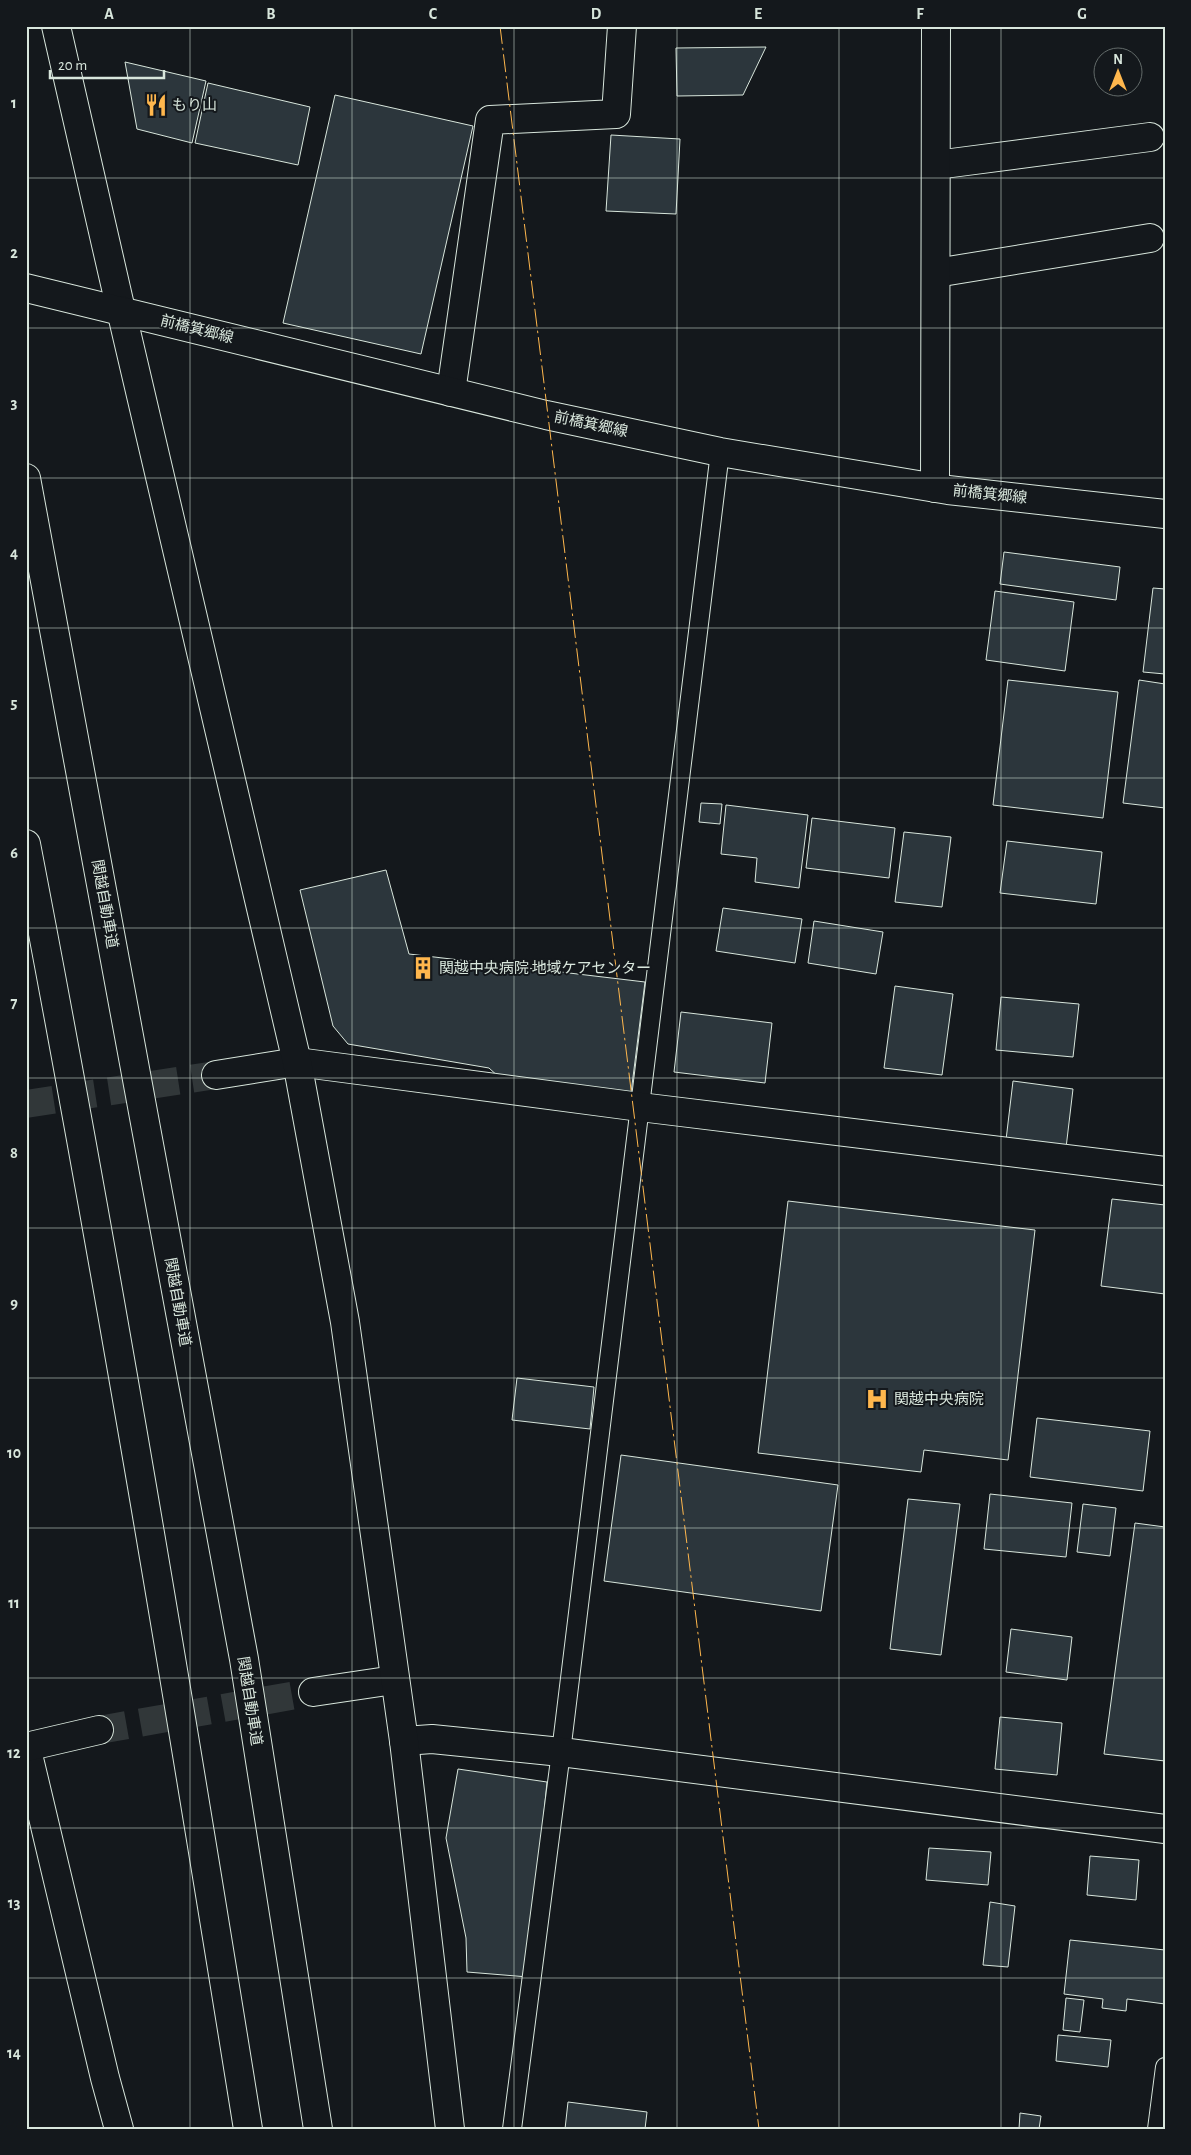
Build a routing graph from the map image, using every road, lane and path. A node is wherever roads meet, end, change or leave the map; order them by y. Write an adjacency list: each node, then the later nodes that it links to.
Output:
1 (56, 26): 9 (main road)
2 (622, 26): 10 (main road)
3 (936, 26): 5 (main road)
4 (1150, 137): 5 (main road)
5 (936, 164): 7 (main road)
6 (1150, 238): 7 (main road)
7 (936, 273): 13 (main road)
8 (26, 288): 9 (main road, 前橋箕郷線)
9 (121, 310): 10 (main road, 前橋箕郷線); 16 (main road)
10 (451, 392): 11 (main road, 前橋箕郷線)
11 (720, 452): 13 (main road, 前橋箕郷線); 18 (lane)
12 (26, 478): 30 (main road, 関越自動車道)
13 (935, 488): 14 (main road, 前橋箕郷線)
14 (1165, 514)
15 (26, 844): 29 (main road)
16 (297, 1062): 17 (main road); 18 (main road); 20 (main road)
17 (216, 1075)
18 (640, 1107): 19 (main road); 25 (lane)
19 (1165, 1171)
20 (394, 1680): 21 (main road); 23 (main road)
21 (313, 1692)
22 (99, 1730): 24 (main road)
23 (404, 1741): 25 (main road); 31 (main road)
24 (26, 1746): 28 (main road)
25 (561, 1752): 26 (main road); 32 (lane)
26 (1165, 1829)
27 (1165, 2067): 33 (lane)
28 (119, 2129)
29 (248, 2129)
30 (318, 2129)
31 (450, 2129)
32 (512, 2129)
33 (1157, 2129)

